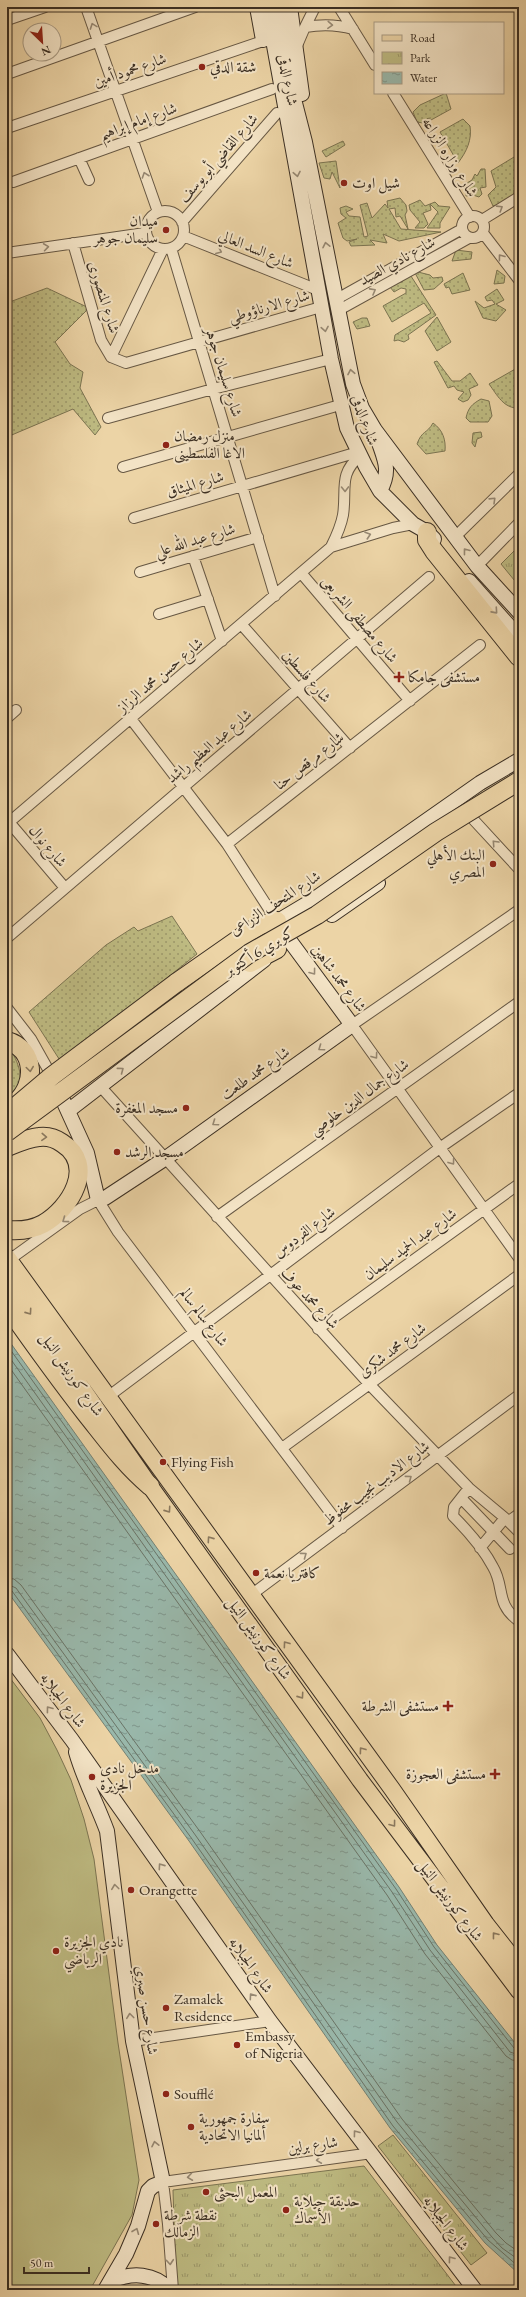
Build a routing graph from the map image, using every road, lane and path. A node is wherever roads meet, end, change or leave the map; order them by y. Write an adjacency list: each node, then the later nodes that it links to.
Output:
1 (45, 7): 10 (street)
2 (86, 7): 14 (street, one-way to 2)
3 (195, 7): 14 (street)
4 (257, 7): 13 (street, شارع الدقى)
5 (268, 7): 13 (street)
6 (278, 7): 13 (street)
7 (290, 7): 15 (street, شارع الدقى)
8 (315, 7): 11 (street)
9 (339, 7): 12 (street)
10 (7, 20)
11 (305, 27): 12 (street, one-way to 12); 15 (street)
12 (353, 29): 16 (street)
13 (272, 39): 18 (street, شارع الدقى); 19 (street, شارع محمود أمين); 24 (street, شارع الدقى); 25 (street, شارع الدقى)
14 (98, 42): 17 (street); 19 (street)
15 (295, 50): 24 (street, شارع الدقى)
16 (374, 63)
17 (7, 74)
18 (272, 89): 21 (street, شارع الدقى); 23 (street, شارع إمام إبراهيم)
19 (116, 91): 22 (street, شارع محمود أمين); 23 (street)
20 (393, 94): 31 (street, شارع وزاره الزراعه)
21 (277, 113): 25 (street, شارع الدقى); 33 (street, شارع القاضي أبو يوسف)
22 (7, 128)
23 (133, 139): 26 (street, شارع إمام إبراهيم); 30 (street, one-way to 23)
24 (305, 142): 45 (street, شارع الدقى, one-way to 24)
25 (294, 156): 44 (street, شارع الدقى, one-way to 44)
26 (79, 158): 27 (street); 28 (street, شارع إمام إبراهيم)
27 (89, 180)
28 (13, 182)
29 (519, 197): 32 (street, one-way to 29)
30 (158, 212): 33 (street); 35 (street)
31 (470, 217): 32 (street); 34 (street)
32 (482, 220): 36 (street)
33 (182, 222): 37 (street)
34 (462, 229): 38 (street); 42 (street, شارع نادي الصيد)
35 (146, 233): 39 (street); 40 (street)
36 (483, 233): 38 (street); 43 (street, one-way to 36)
37 (183, 236): 40 (street); 44 (street, شارع السد العالي, one-way to 44)
38 (469, 238): 42 (street, شارع نادي الصيد)
39 (73, 243): 41 (street, one-way to 39); 48 (street, شارع المنصورى)
40 (167, 248): 47 (street, شارع سليمان جوهر); 48 (street)
41 (7, 253)
42 (403, 268): 45 (street, شارع نادي الصيد)
43 (519, 280)
44 (318, 290): 46 (street, شارع الدقى)
45 (338, 304): 53 (street, شارع الدقى, one-way to 45)
46 (321, 307): 47 (street, شارع الارناؤوطي); 49 (street, شارع الدقى, one-way to 49)
47 (199, 342): 48 (street, شارع الارناؤوطي); 50 (street, شارع سليمان جوهر)
48 (111, 357)
49 (331, 359): 50 (street); 51 (street, شارع الدقى)
50 (213, 389): 52 (street); 54 (street, شارع سليمان جوهر)
51 (340, 405): 54 (street); 55 (street, شارع الدقى)
52 (108, 418)
53 (375, 430): 59 (street); 64 (street, شارع الدقى)
54 (228, 437): 56 (street); 58 (street, شارع سليمان جوهر)
55 (359, 454): 58 (street, شارع الميثاق); 59 (street, شارع الدقى); 65 (street, شارع حسن محمد الرزاز, one-way to 65)
56 (123, 467)
57 (519, 474): 64 (street, one-way to 57)
58 (242, 486): 60 (street, شارع الميثاق); 63 (street, شارع سليمان جوهر)
59 (380, 491): 62 (street, شارع الدقى)
60 (134, 518)
61 (519, 523): 67 (street)
62 (420, 528): 65 (street, شارع حسن محمد الرزاز, one-way to 62); 76 (street, شارع الدقى, one-way to 76); 80 (highway)
63 (258, 537): 66 (street, شارع عبد الله علي); 71 (street, شارع سليمان جوهر)
64 (455, 537): 67 (street, شارع الدقى, one-way to 64)
65 (331, 547): 69 (street, شارع حسن محمد الرزاز)
66 (193, 556): 68 (street, شارع عبد الله علي); 72 (street)
67 (477, 566): 73 (street, شارع الدقى)
68 (140, 572)
69 (302, 574): 71 (street, شارع حسن محمد الرزاز); 77 (street, شارع مصطفى الشريعى)
70 (429, 577): 77 (street, شارع عبد العظيم راشد)
71 (275, 596): 75 (street, شارع حسن محمد الرزاز)
72 (208, 599): 74 (street); 78 (street)
73 (519, 612)
74 (159, 614)
75 (242, 625): 78 (street, شارع حسن محمد الرزاز); 81 (street, شارع فلسطين)
76 (519, 637)
77 (358, 639): 81 (street, شارع عبد العظيم راشد); 82 (street, شارع مصطفى الشريعى)
78 (222, 641): 85 (street, شارع حسن محمد الرزاز)
79 (480, 645): 82 (street, شارع مرقص حنا)
80 (519, 657)
81 (299, 689): 86 (street, شارع فلسطين); 91 (street, شارع عبد العظيم راشد)
82 (410, 702): 86 (street, شارع مرقص حنا)
83 (16, 710): 84 (street)
84 (7, 718)
85 (131, 719): 91 (street, شارع محمد شاهين); 93 (street, شارع حسن محمد الرزاز)
86 (350, 748): 94 (street, شارع مرقص حنا)
87 (519, 760): 98 (street, شارع المتحف الزراعى)
88 (519, 768): 112 (highway, كوبري 6 أكتوبر)
89 (519, 781): 113 (highway, كوبري 6 أكتوبر, bridge)
90 (519, 785): 92 (street)
91 (183, 788): 94 (street, شارع محمد شاهين); 96 (street, شارع عبد العظيم راشد)
92 (471, 817): 95 (street, one-way to 92); 100 (street)
93 (8, 823): 96 (street, شارع نوال)
94 (227, 844): 98 (street, شارع محمد شاهين)
95 (519, 869)
96 (65, 888): 99 (street, شارع عبد العظيم راشد)
97 (519, 910): 103 (street, شارع محمد طلعت)
98 (277, 921): 100 (street, شارع محمد شاهين); 105 (street, شارع المتحف الزراعى); 111 (highway, bridge)
99 (7, 938)
100 (284, 945): 103 (street, شارع محمد شاهين, one-way to 103); 106 (street, one-way to 100); 114 (highway)
101 (519, 1002): 107 (street, شارع جمال الدين خلوصي)
102 (8, 1012): 105 (street)
103 (352, 1025): 107 (street, شارع محمد شاهين, one-way to 107); 117 (street, شارع محمد طلعت, one-way to 117)
104 (7, 1041): 109 (highway, one-way to 109)
105 (54, 1080): 110 (street, شارع سالم سالم)
106 (100, 1086): 110 (street); 117 (street, شارع محمد عوف)
107 (398, 1087): 116 (street, شارع محمد شاهين); 121 (street, شارع جمال الدين خلوصي)
108 (519, 1093): 116 (street, شارع الفردوس)
109 (7, 1109)
110 (68, 1111): 119 (street, شارع سالم سالم)
111 (7, 1114)
112 (7, 1119)
113 (7, 1132)
114 (7, 1138)
115 (7, 1147): 122 (highway, one-way to 122)
116 (441, 1147): 120 (street, شارع محمد شاهين, one-way to 120); 126 (street, شارع الفردوس)
117 (166, 1158): 119 (street, شارع محمد طلعت); 121 (street, شارع محمد عوف)
118 (519, 1184): 120 (street, شارع عبد الحميد سليمان)
119 (98, 1200): 123 (street, شارع محمد طلعت, one-way to 123); 130 (street, شارع سالم سالم)
120 (485, 1208): 124 (street, شارع محمد شاهين); 129 (street, شارع عبد الحميد سليمان)
121 (217, 1217): 126 (street, شارع محمد عوف)
122 (7, 1230)
123 (8, 1258): 133 (main road, شارع كورنيش النيل)
124 (519, 1258)
125 (519, 1275): 131 (street, شارع محمد شكرى)
126 (270, 1277): 129 (street, شارع محمد عوف); 130 (street, شارع الفردوس)
127 (7, 1280): 136 (main road, شارع كورنيش النيل, one-way to 136)
128 (7, 1306): 136 (highway)
129 (318, 1329): 131 (street, شارع محمد عوف)
130 (195, 1332): 133 (street, شارع الفردوس); 134 (street, شارع سالم سالم)
131 (370, 1385): 134 (street, شارع محمد شكرى); 135 (street, شارع محمد عوف)
132 (519, 1395): 135 (street, شارع الاديب نجيب محفوظ)
133 (109, 1396): 146 (main road, شارع كورنيش النيل, one-way to 133)
134 (282, 1448): 141 (street, شارع سالم سالم)
135 (438, 1456): 137 (street, شارع محمد عوف); 141 (street, شارع الاديب نجيب محفوظ, one-way to 135)
136 (150, 1486): 151 (main road, شارع كورنيش النيل, one-way to 151)
137 (469, 1488): 138 (street); 140 (street, شارع محمد عوف)
138 (461, 1498): 142 (street); 144 (street)
139 (519, 1514): 140 (street)
140 (507, 1520): 142 (street); 143 (street, شارع محمد عوف)
141 (342, 1528): 146 (street, شارع الاديب نجيب محفوظ, one-way to 141)
142 (493, 1532): 144 (street); 145 (street)
143 (519, 1532)
144 (480, 1548): 147 (street)
145 (510, 1549)
146 (250, 1595): 150 (main road, شارع كورنيش النيل, one-way to 146)
147 (519, 1621)
148 (7, 1654): 149 (street, شارع الجبلايه, one-way to 148)
149 (72, 1740): 156 (street, شارع الجبلايه, one-way to 149); 157 (street, شارع حسن صبري, one-way to 149)
150 (380, 1774): 151 (main road); 152 (main road, شارع كورنيش النيل)
151 (360, 1780): 153 (main road, شارع كورنيش النيل)
152 (392, 1789): 153 (main road); 154 (main road, شارع كورنيش النيل, one-way to 152)
153 (380, 1807): 155 (main road, شارع كورنيش النيل, one-way to 155)
154 (519, 1966)
155 (519, 1991)
156 (270, 2021): 157 (street); 158 (street, شارع الجبلايه, one-way to 156)
157 (132, 2041): 159 (street, شارع حسن صبري, one-way to 157)
158 (372, 2153): 159 (street, شارع برلين, one-way to 159); 162 (street, شارع الجبلايه, one-way to 158)
159 (163, 2182): 160 (street, one-way to 159); 161 (street, شارع حسن صبري, one-way to 161)
160 (109, 2286): 161 (street)
161 (171, 2290)
162 (475, 2290)

